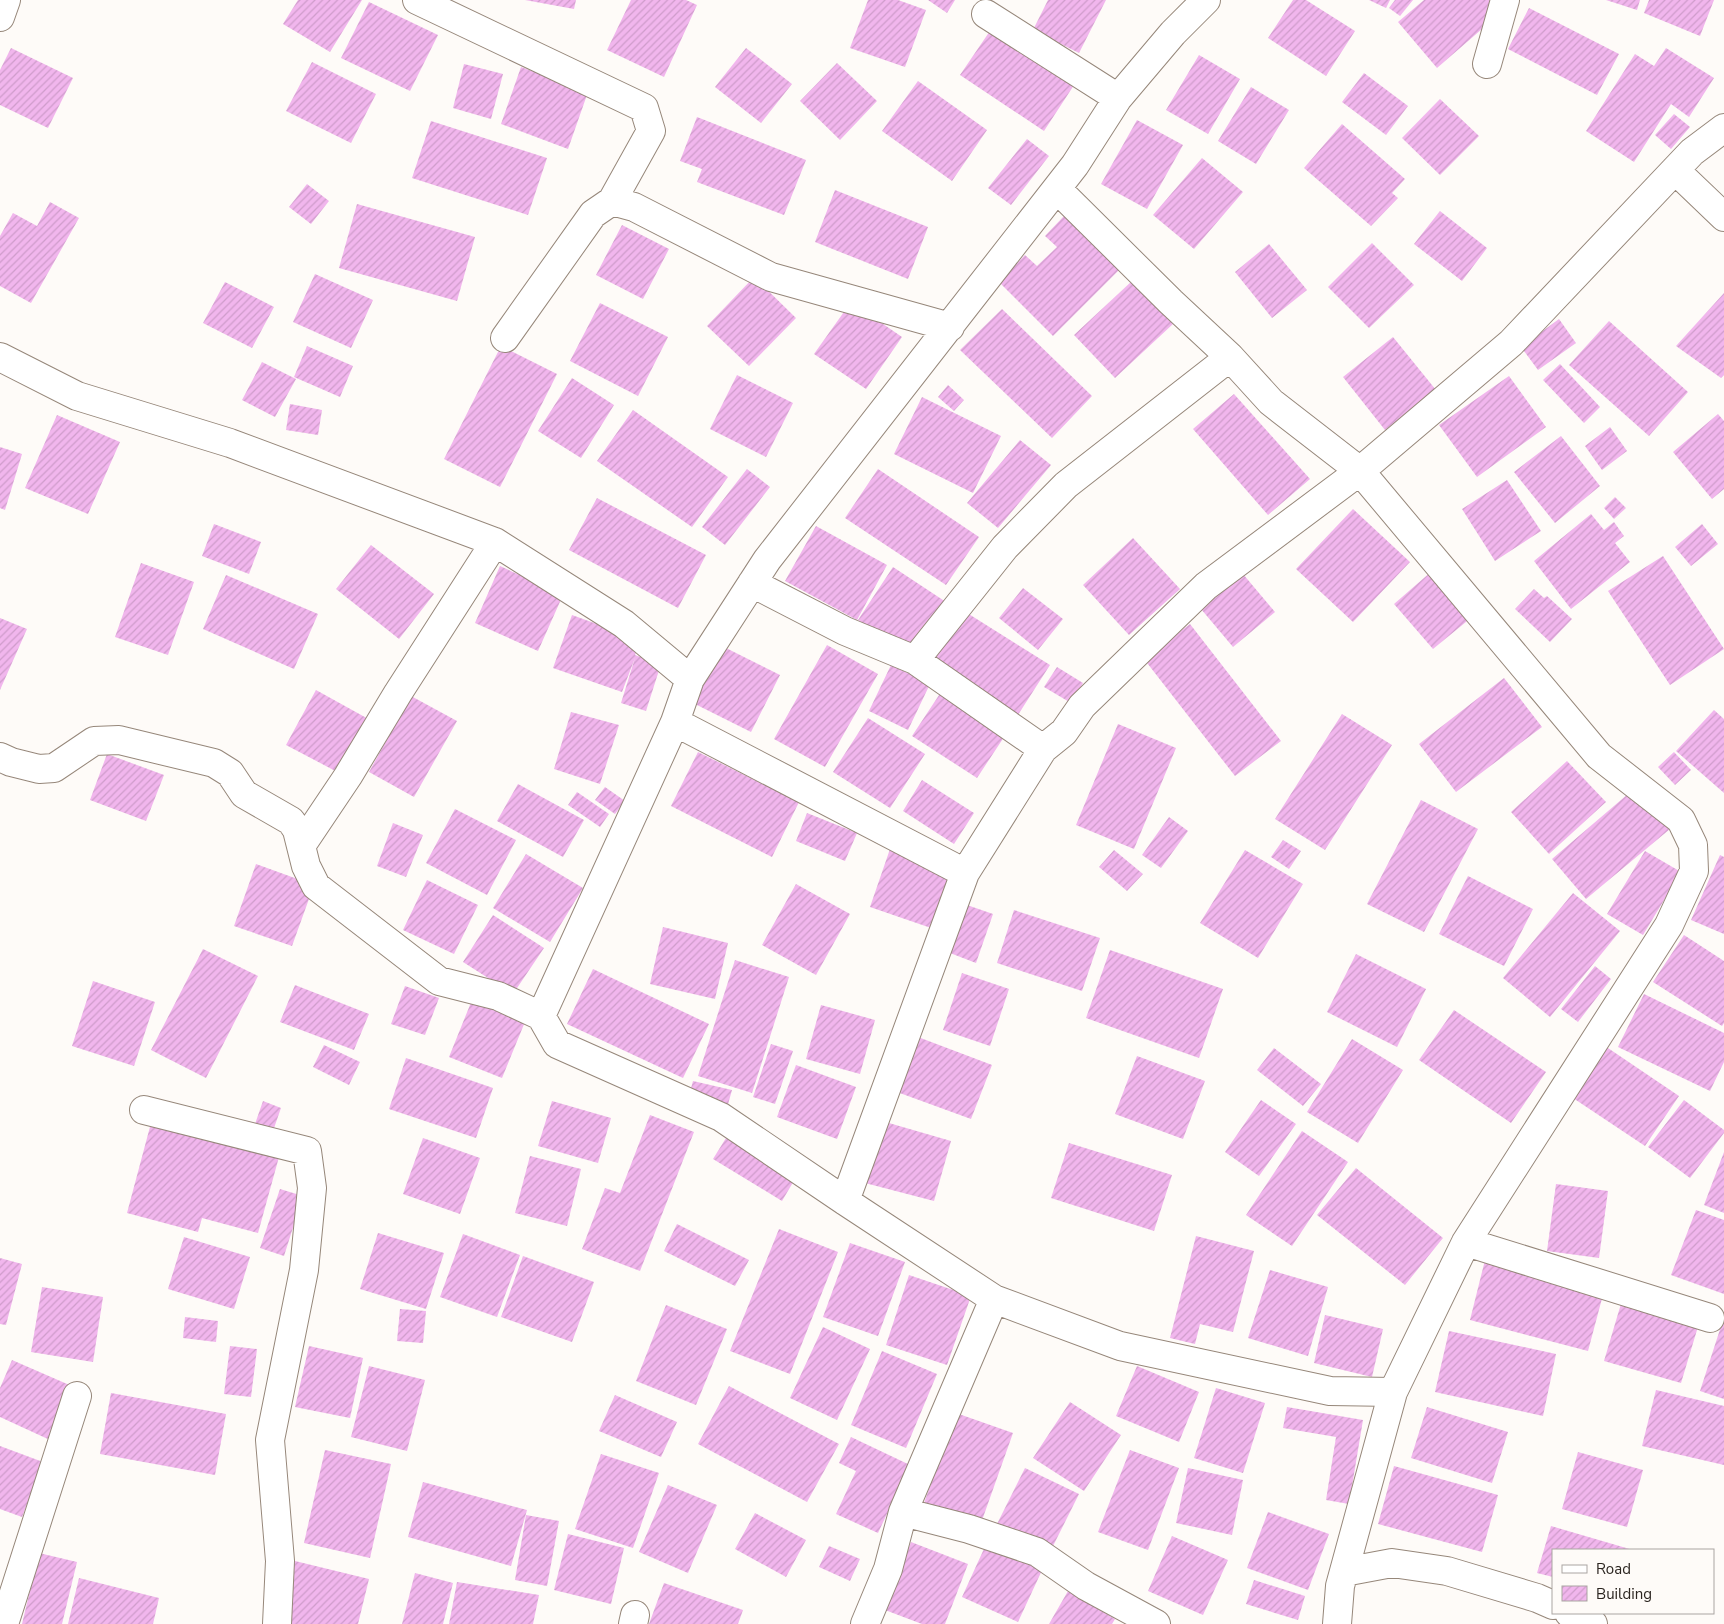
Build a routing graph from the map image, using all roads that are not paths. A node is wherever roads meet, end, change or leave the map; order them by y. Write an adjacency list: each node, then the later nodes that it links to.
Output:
1 (6, 0): 6 (street)
2 (417, 0): 12 (street)
3 (1206, 0): 8 (street)
4 (1505, 0): 7 (street)
5 (986, 14): 8 (street)
6 (0, 17)
7 (1487, 64)
8 (1118, 98): 11 (street)
9 (1724, 128): 10 (street)
10 (1675, 170): 13 (street); 18 (street)
11 (1057, 189): 14 (street); 17 (street)
12 (612, 201): 14 (street); 15 (street)
13 (1724, 217)
14 (950, 327): 20 (street)
15 (505, 338)
16 (0, 357): 19 (street)
17 (1230, 357): 18 (street); 21 (street)
18 (1360, 471): 24 (street); 31 (street)
19 (495, 542): 22 (street); 26 (street)
20 (752, 582): 21 (street); 22 (street)
21 (915, 660): 24 (street)
22 (690, 679): 23 (street)
23 (675, 722): 27 (street); 28 (street)
24 (1043, 749): 27 (street)
25 (0, 757): 26 (street)
26 (301, 846): 28 (street)
27 (965, 873): 30 (street)
28 (541, 1016): 30 (street)
29 (144, 1110): 41 (street)
30 (845, 1201): 32 (street)
31 (1466, 1242): 33 (street); 34 (street)
32 (994, 1299): 34 (street); 36 (street)
33 (1710, 1318)
34 (1393, 1392): 37 (street)
35 (77, 1396): 40 (street)
36 (902, 1512): 42 (street); 43 (street)
37 (1344, 1572): 38 (street); 44 (street)
38 (1552, 1606)
39 (1571, 1614): 45 (street)
40 (4, 1624)
41 (277, 1624)
42 (865, 1624)
43 (1156, 1624)
44 (1337, 1624)
45 (1593, 1624)

